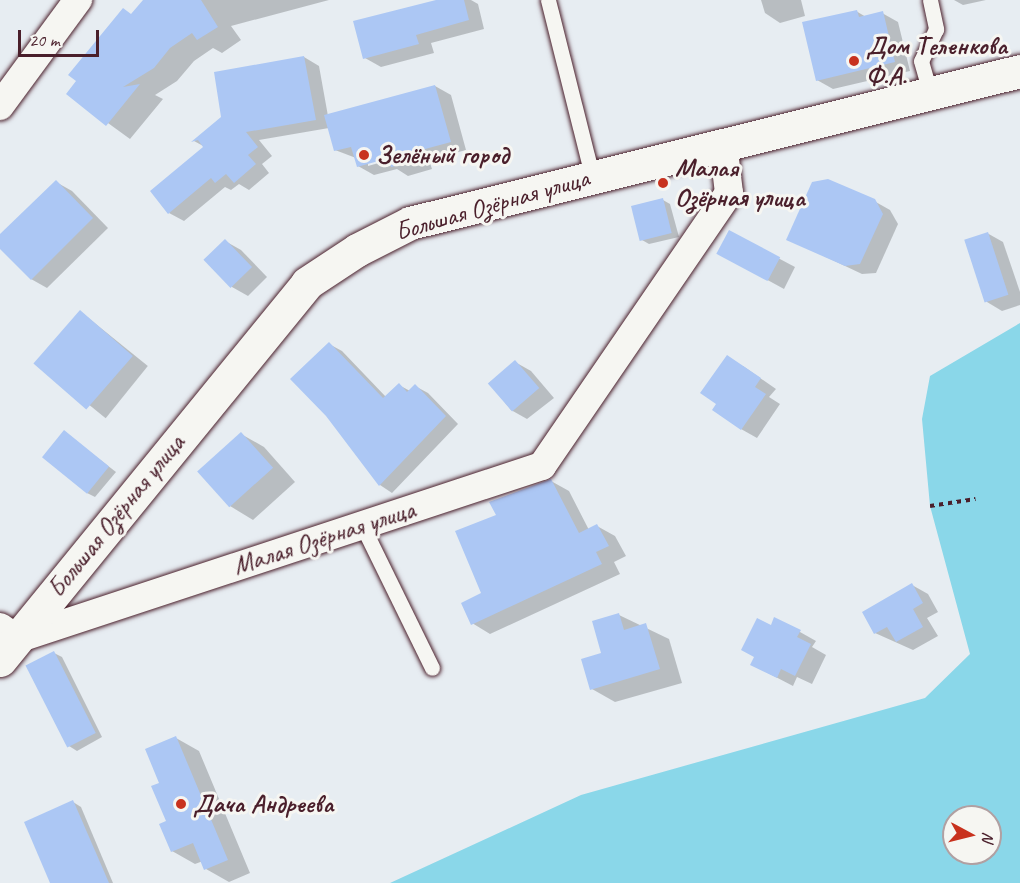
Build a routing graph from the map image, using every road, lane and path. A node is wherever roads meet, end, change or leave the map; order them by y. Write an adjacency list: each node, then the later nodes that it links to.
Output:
1 (78, 0): 6 (street)
2 (548, 0): 8 (lane)
3 (930, 0): 5 (lane)
4 (1020, 71): 5 (street, Большая Озёрная улица)
5 (930, 93): 7 (street, Большая Озёрная улица)
6 (0, 106)
7 (723, 143): 8 (street, Большая Озёрная улица); 11 (street, Малая Озёрная улица)
8 (592, 175): 12 (street, Большая Озёрная улица)
9 (975, 499): 10 (path)
10 (930, 506)
11 (362, 525): 12 (street, Малая Озёрная улица); 13 (lane)
12 (6, 642)
13 (432, 668)

